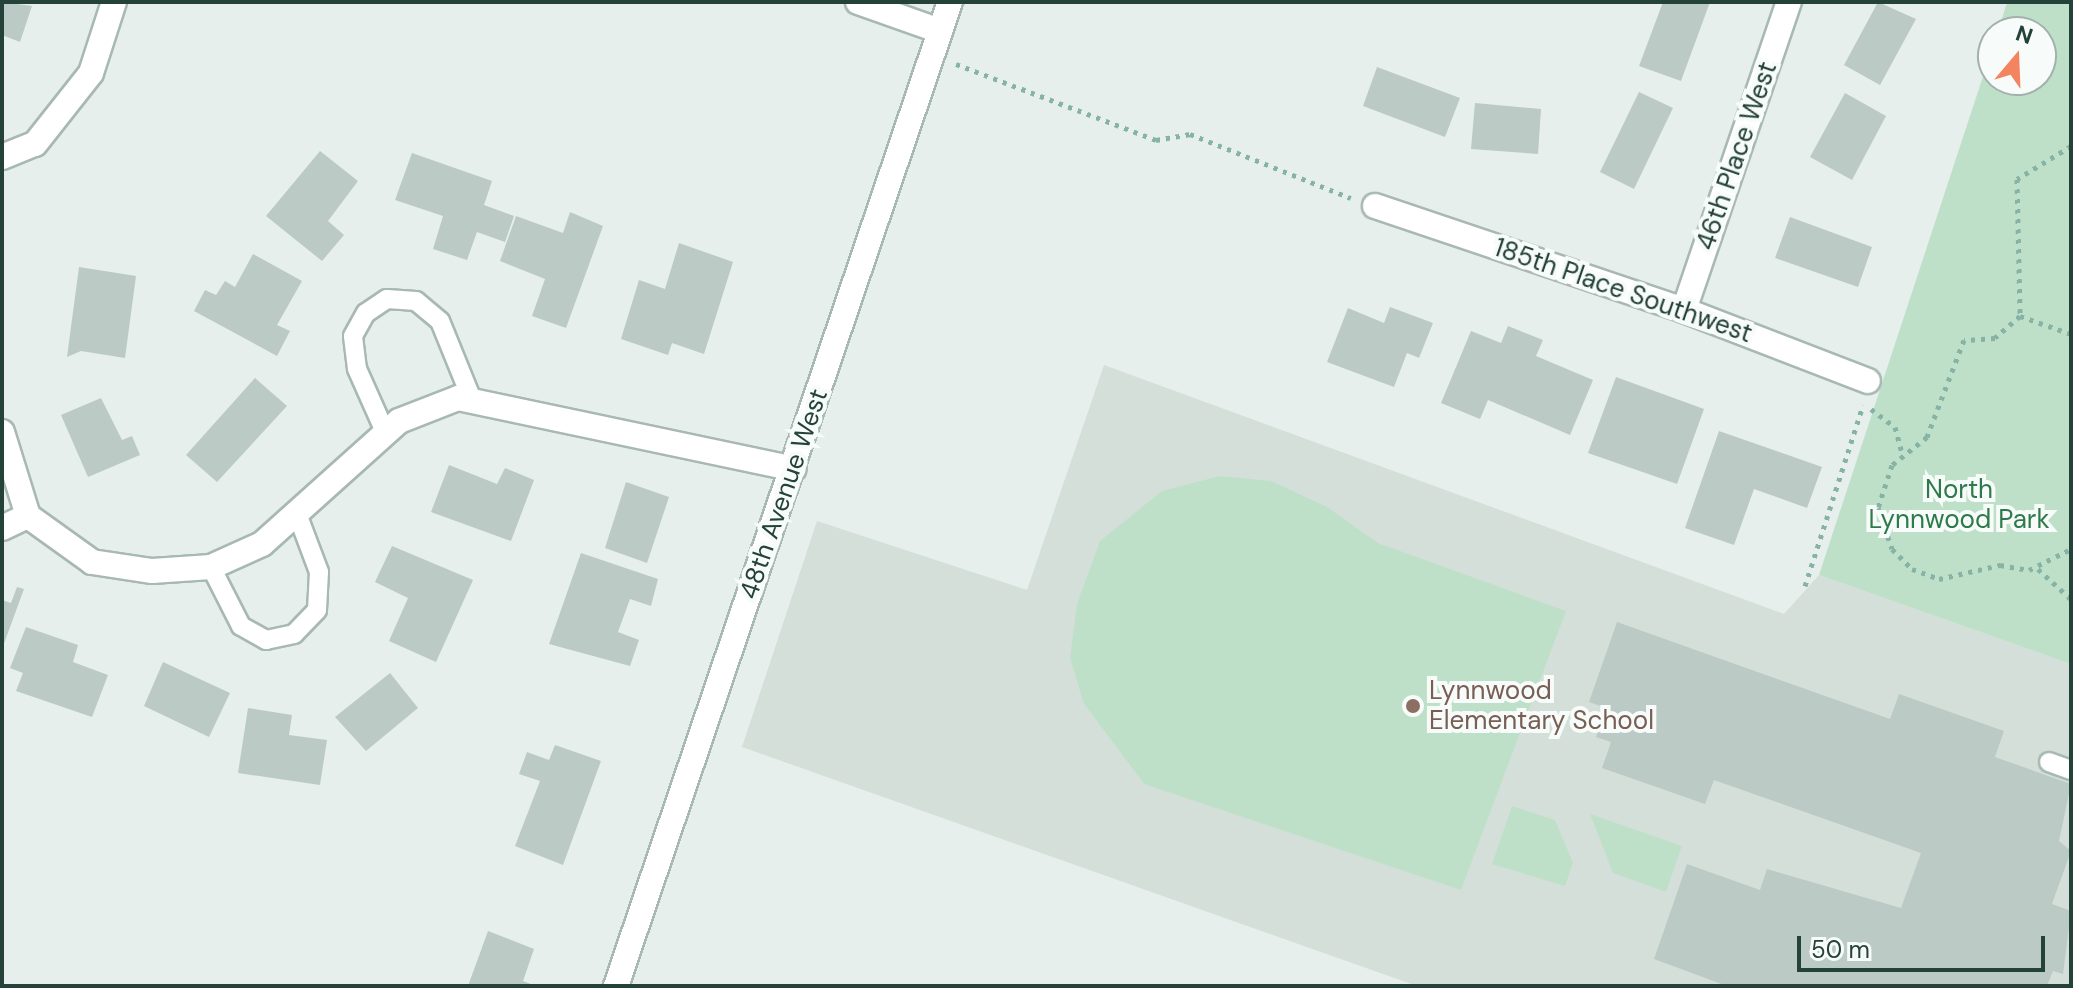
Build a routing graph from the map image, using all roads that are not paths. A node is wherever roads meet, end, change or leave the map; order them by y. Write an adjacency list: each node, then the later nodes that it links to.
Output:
1 (114, 2): 6 (street)
2 (858, 2): 5 (street)
3 (950, 2): 5 (street, 48th Avenue West)
4 (1789, 2): 8 (street, 46th Place West)
5 (940, 31): 13 (street, 48th Avenue West)
6 (2, 157)
7 (1375, 206): 8 (street, 185th Place Southwest)
8 (1684, 310): 9 (street, 185th Place Southwest)
9 (1868, 381)
10 (472, 400): 12 (street); 12 (lane); 13 (street)
11 (2, 432): 14 (street)
12 (386, 434): 15 (street)
13 (794, 469): 20 (street, 48th Avenue West)
14 (28, 516): 16 (street); 17 (street)
15 (298, 516): 17 (street); 17 (lane)
16 (2, 528)
17 (211, 567)
18 (2049, 762): 19 (lane)
19 (2071, 770)
20 (616, 986)

